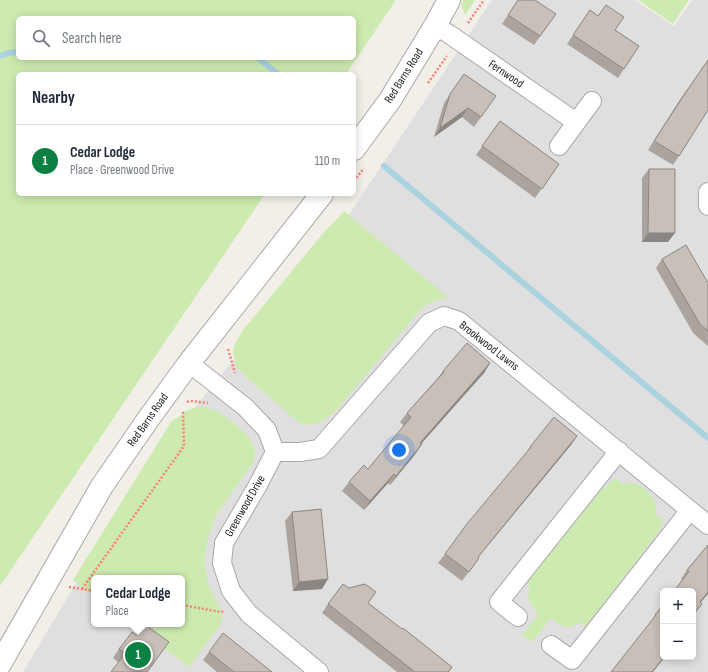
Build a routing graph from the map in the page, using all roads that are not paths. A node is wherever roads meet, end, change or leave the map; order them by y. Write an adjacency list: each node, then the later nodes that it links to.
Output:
1 (449, 0): 2 (street, Red Barns Road)
2 (435, 26): 4 (street, Fernwood); 5 (street, Red Barns Road)
3 (592, 101): 4 (street)
4 (576, 122): 6 (street)
5 (356, 146)
6 (559, 146)
7 (708, 192): 9 (street)
8 (320, 196): 10 (street, Red Barns Road)
9 (708, 206)
10 (185, 368): 11 (street); 17 (street, Red Barns Road)
11 (276, 452): 12 (street, Brookwood Lawns); 18 (street, Greenwood Drive)
12 (619, 452): 13 (street, Brookwood Lawns); 15 (street)
13 (690, 510): 14 (street, Brookwood Lawns); 16 (street)
14 (708, 525)
15 (518, 617)
16 (552, 644)
17 (0, 664)
18 (318, 672)

